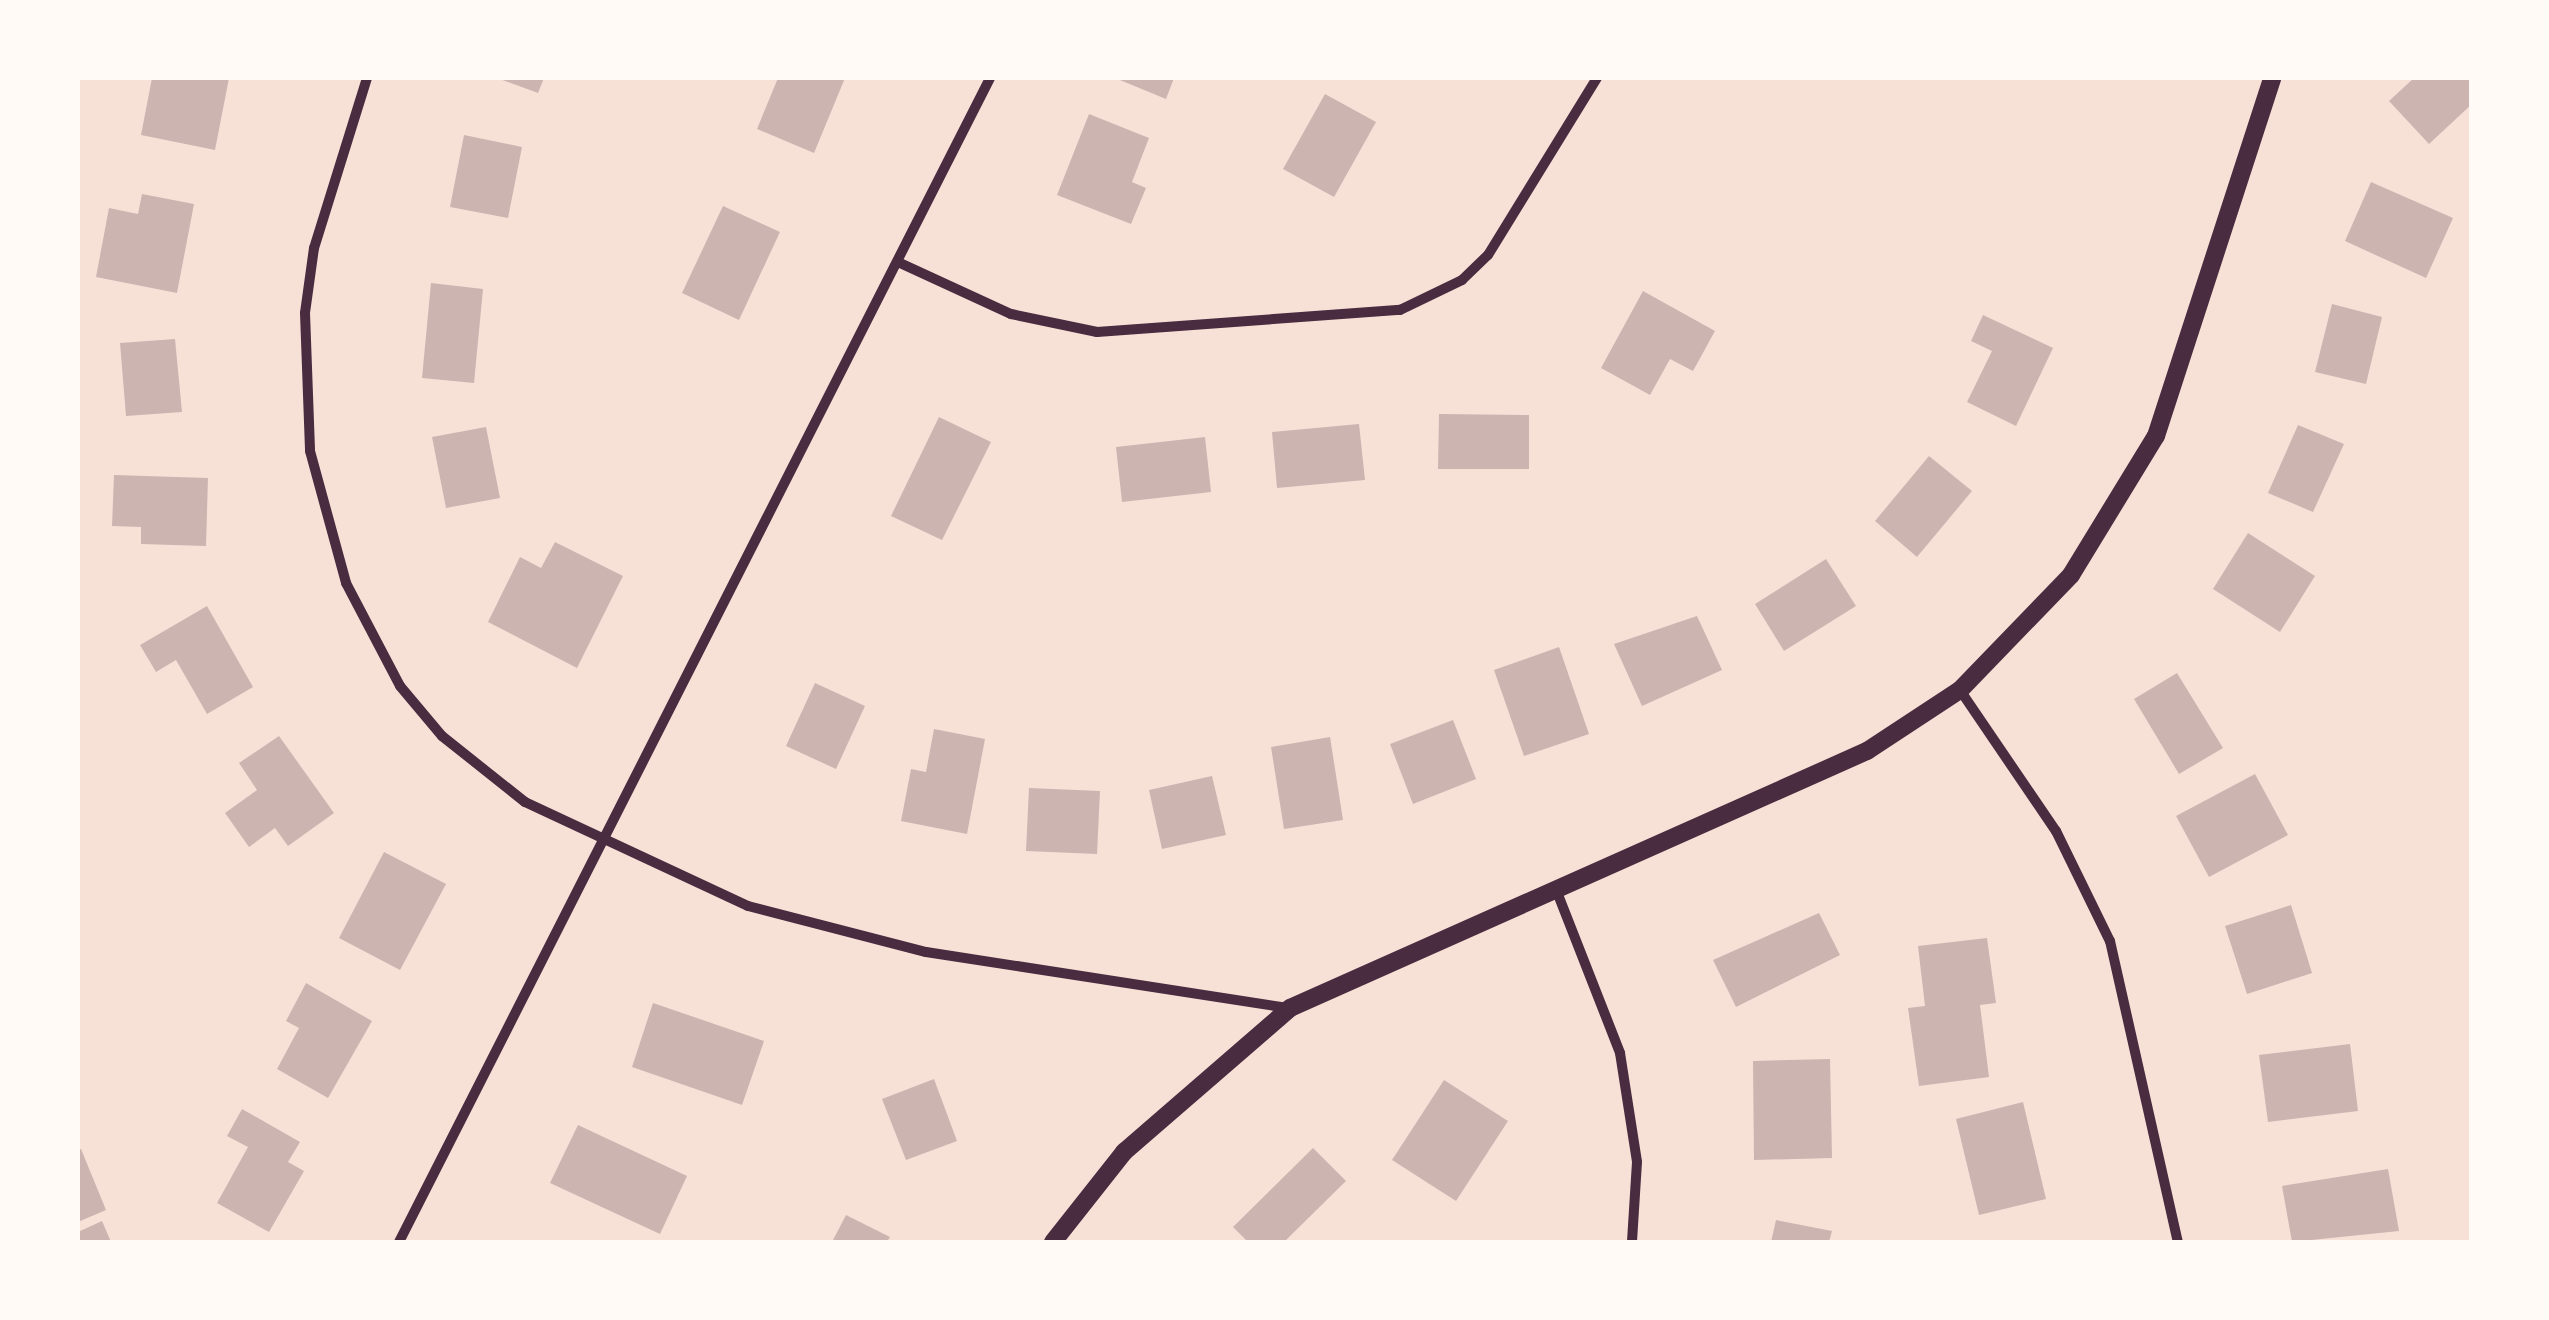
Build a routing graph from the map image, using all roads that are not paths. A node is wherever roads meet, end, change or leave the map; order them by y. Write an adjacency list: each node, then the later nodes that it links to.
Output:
1 (367, 78): 7 (street)
2 (990, 78): 5 (street)
3 (1597, 78): 5 (street)
4 (2272, 78): 6 (street)
5 (900, 263): 7 (street)
6 (1960, 690): 8 (street); 13 (street)
7 (607, 842): 9 (street); 10 (street)
8 (1556, 892): 9 (street); 12 (street)
9 (1290, 1008): 11 (street)
10 (399, 1242)
11 (1053, 1242)
12 (1632, 1242)
13 (2178, 1242)

